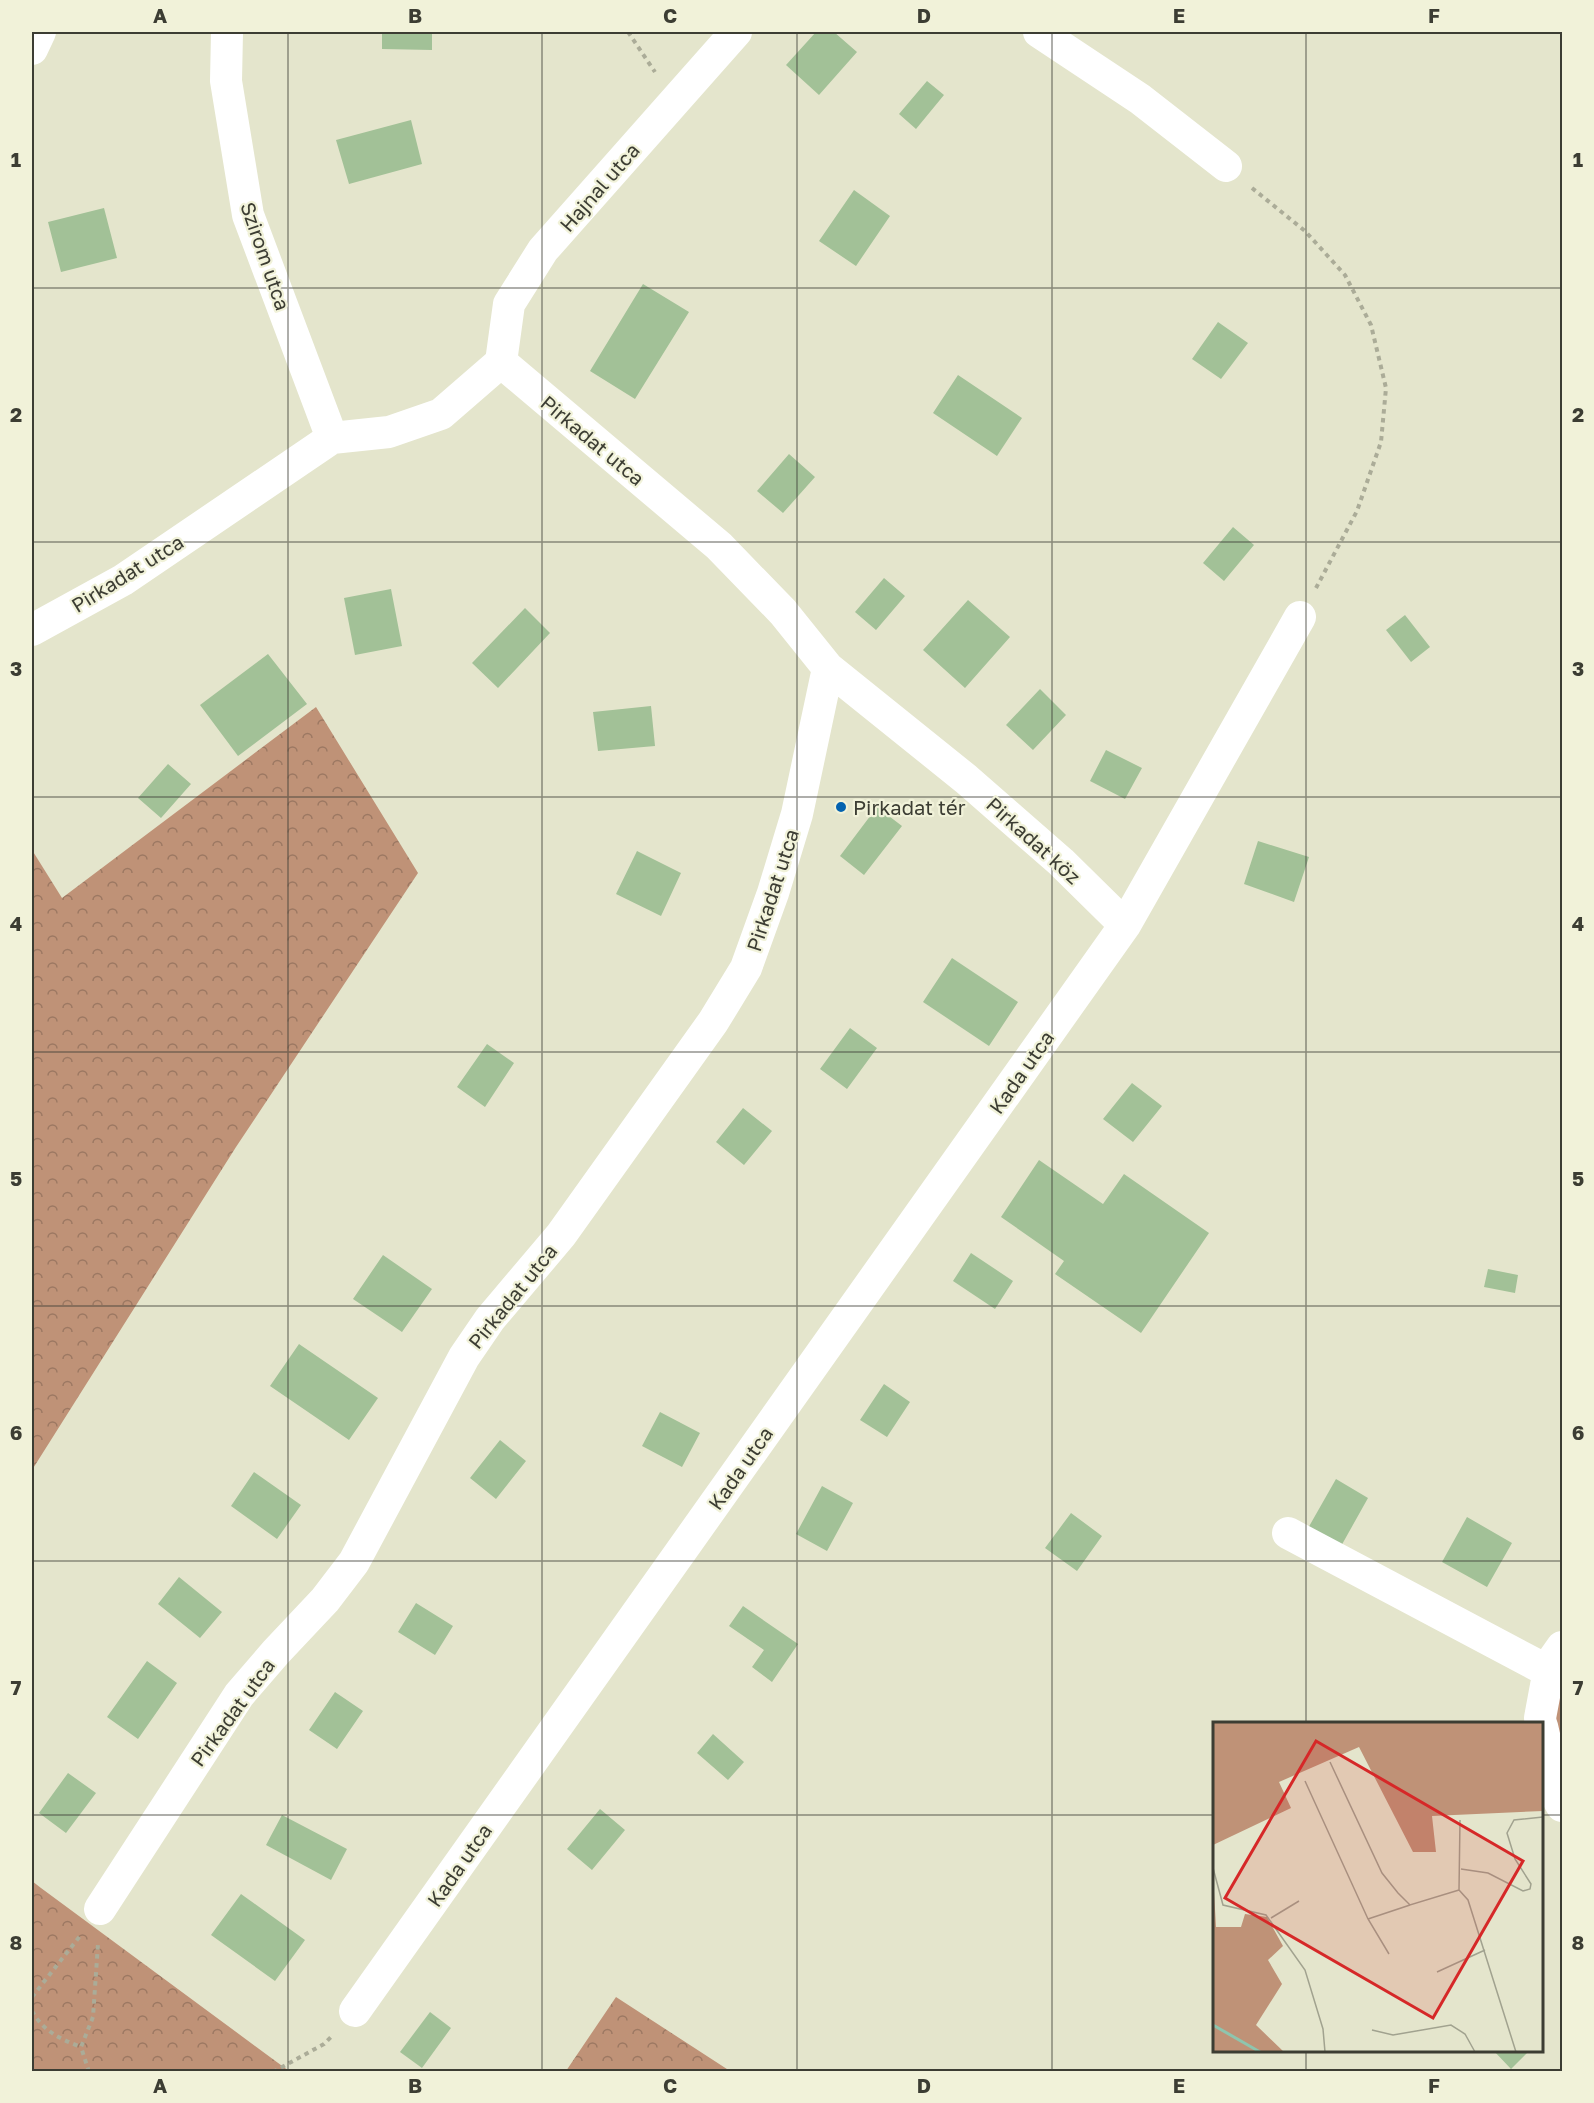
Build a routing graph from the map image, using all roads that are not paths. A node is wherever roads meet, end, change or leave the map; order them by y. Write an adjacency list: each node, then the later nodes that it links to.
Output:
1 (40, 32): 5 (street)
2 (227, 32): 8 (street, Szirom utca)
3 (736, 32): 7 (street, Hajnal utca)
4 (1039, 32): 6 (street)
5 (32, 49)
6 (1226, 166)
7 (501, 362): 8 (street, Pirkadat utca); 11 (street, Pirkadat utca)
8 (332, 438): 10 (street, Pirkadat utca)
9 (1300, 617): 12 (street, Kada utca)
10 (32, 630)
11 (828, 668): 12 (street, Pirkadat köz); 18 (street, Pirkadat utca)
12 (1125, 926): 19 (street, Kada utca)
13 (1288, 1533): 14 (street)
14 (1556, 1659): 15 (street)
15 (1541, 1722)
16 (1543, 1733): 17 (street)
17 (1563, 1806)
18 (100, 1909)
19 (355, 2012)

